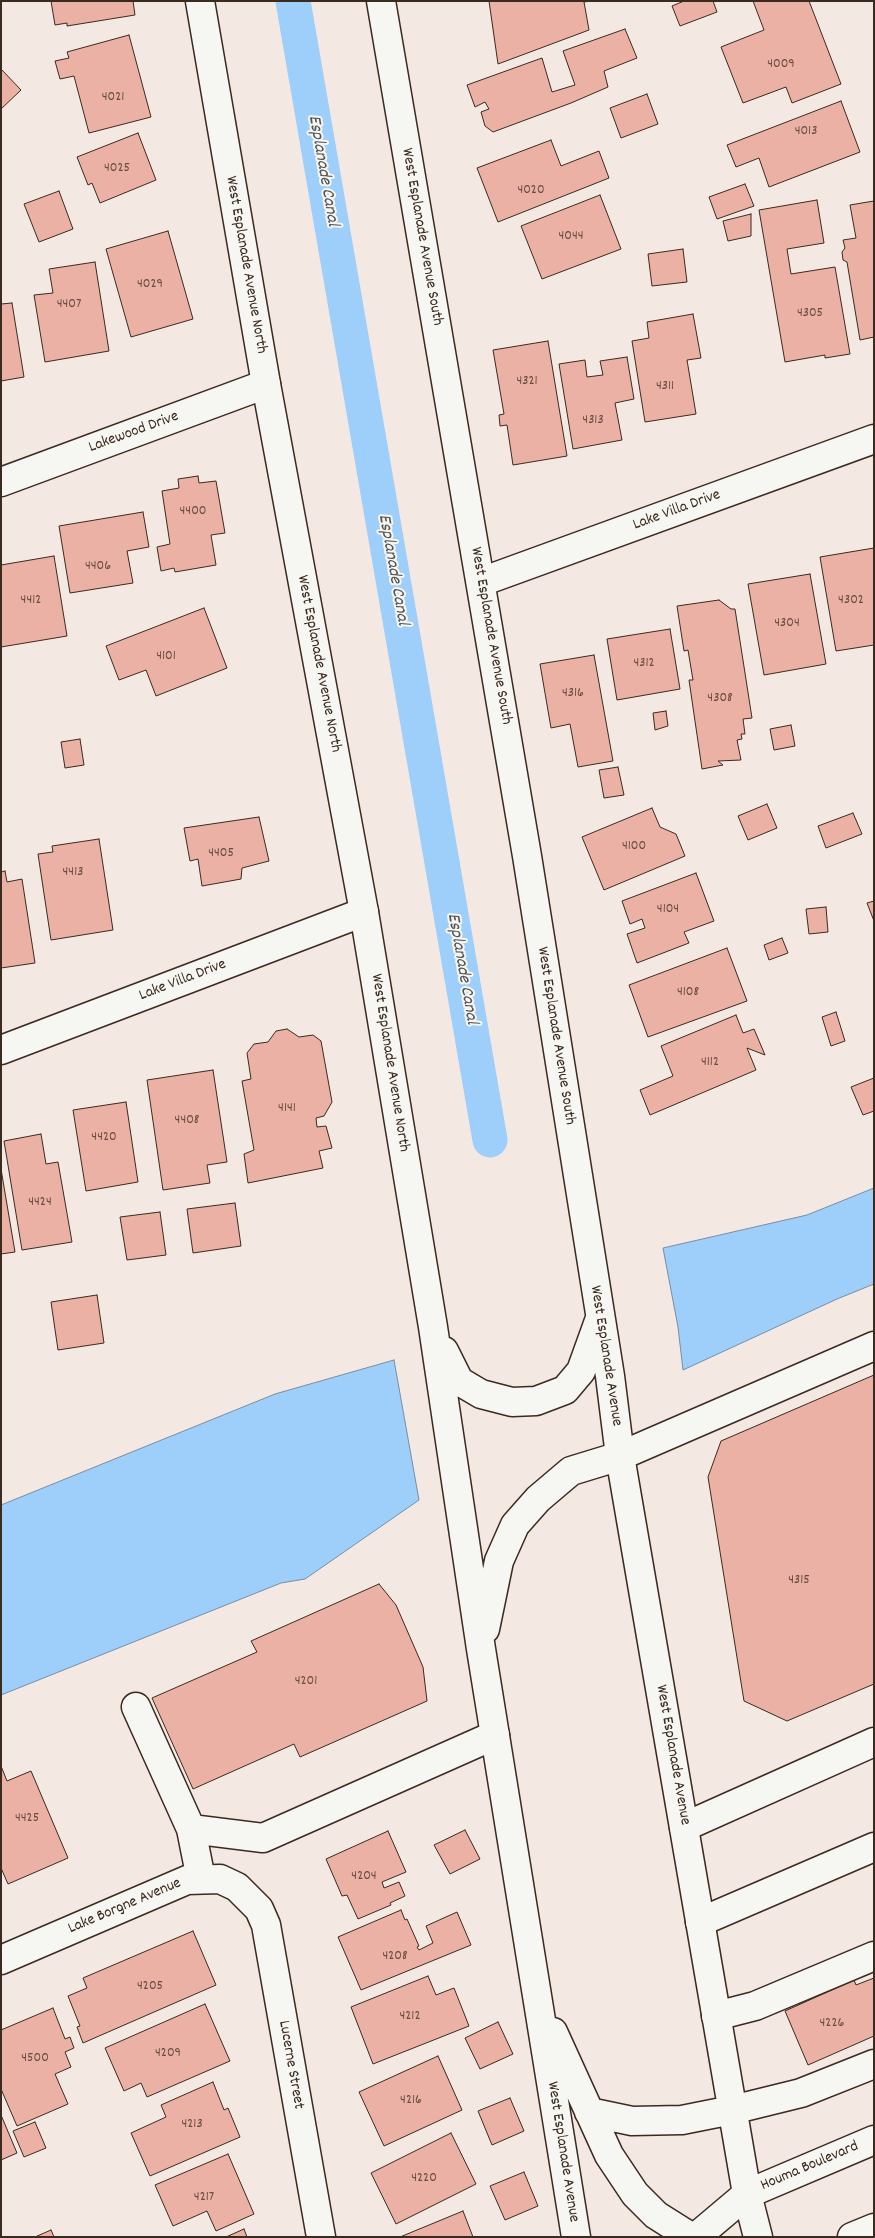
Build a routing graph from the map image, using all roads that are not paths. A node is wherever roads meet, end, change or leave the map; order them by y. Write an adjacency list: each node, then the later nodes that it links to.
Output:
1 (200, 1): 3 (main road, West Esplanade Avenue North)
2 (381, 1): 6 (main road, West Esplanade Avenue South)
3 (266, 384): 5 (main road, Lakewood Drive); 7 (main road, West Esplanade Avenue North)
4 (874, 439): 6 (main road, Lake Villa Drive)
5 (1, 482)
6 (480, 582): 9 (main road, West Esplanade Avenue South)
7 (364, 912): 8 (main road, Lake Villa Drive); 11 (main road, West Esplanade Avenue North)
8 (1, 1050)
9 (592, 1272): 10 (main road, West Esplanade Avenue)
10 (600, 1318): 11 (main road); 13 (main road, West Esplanade Avenue)
11 (433, 1327): 14 (main road, West Esplanade Avenue)
12 (874, 1346): 13 (main road)
13 (620, 1456): 14 (main road); 18 (main road, West Esplanade Avenue)
14 (481, 1649): 16 (main road, West Esplanade Avenue)
15 (136, 1707): 19 (main road)
16 (495, 1735): 19 (main road); 26 (main road, West Esplanade Avenue)
17 (874, 1742): 18 (main road)
18 (684, 1827): 23 (main road, West Esplanade Avenue)
19 (191, 1829): 21 (main road)
20 (874, 1847): 23 (main road)
21 (201, 1879): 22 (main road, Lake Borgne Avenue); 25 (main road, Lake Borgne Avenue)
22 (249, 1898): 34 (main road, Lucerne Street)
23 (700, 1922): 27 (main road, West Esplanade Avenue)
24 (874, 1956): 27 (main road)
25 (1, 1960)
26 (538, 1999): 30 (main road); 35 (main road, West Esplanade Avenue)
27 (716, 2016): 29 (main road, West Esplanade Avenue)
28 (874, 2064): 29 (main road)
29 (732, 2110): 30 (main road); 32 (main road, West Esplanade Avenue)
30 (589, 2112): 36 (main road)
31 (874, 2140): 32 (main road, Houma Boulevard)
32 (747, 2194): 37 (main road, Houma Boulevard); 38 (main road, West Esplanade Avenue)
33 (874, 2228): 39 (main road)
34 (320, 2237)
35 (576, 2237)
36 (691, 2237)
37 (696, 2237)
38 (758, 2237)
39 (852, 2237)

